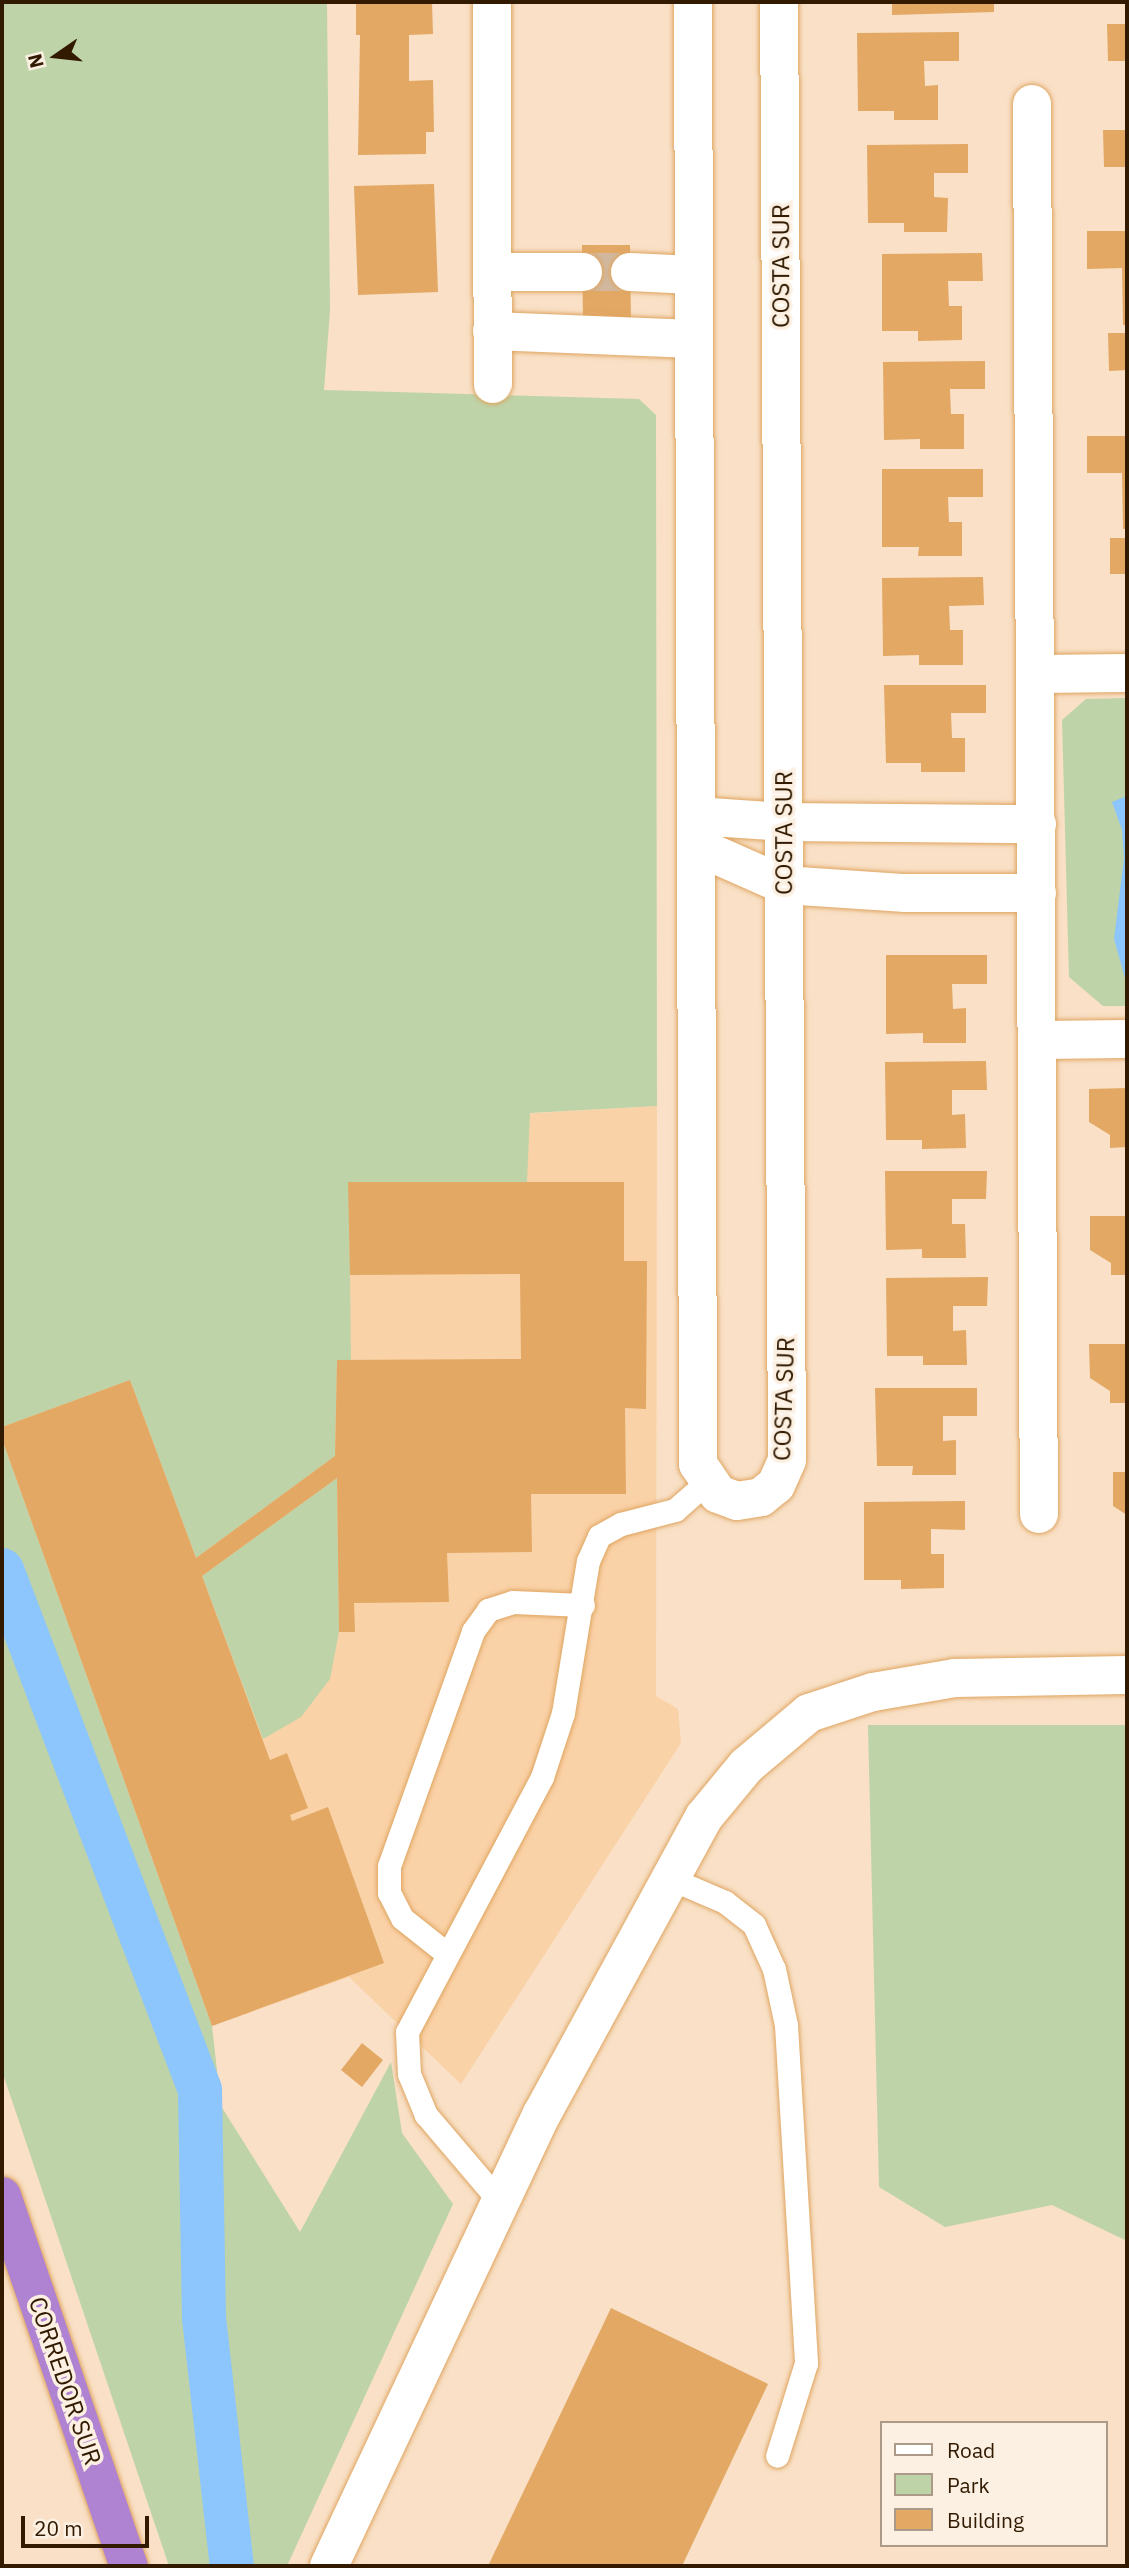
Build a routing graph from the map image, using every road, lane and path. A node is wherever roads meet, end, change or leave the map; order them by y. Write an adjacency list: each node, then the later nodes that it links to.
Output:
1 (492, 2): 5 (street)
2 (693, 2): 8 (street)
3 (779, 2): 14 (street, COSTA SUR)
4 (1032, 104): 13 (street)
5 (493, 272): 6 (street); 9 (street)
6 (583, 272)
7 (630, 272): 8 (street)
8 (694, 275): 10 (street)
9 (492, 331): 10 (street); 11 (street)
10 (694, 339): 16 (street)
11 (493, 384)
12 (1127, 673): 13 (street)
13 (1036, 674): 15 (street)
14 (783, 822): 15 (street); 16 (street); 17 (street, COSTA SUR)
15 (1037, 824): 18 (street)
16 (696, 831): 17 (street); 21 (street)
17 (784, 885): 18 (street); 21 (street, COSTA SUR)
18 (1037, 892): 19 (street)
19 (1038, 1040): 20 (street); 22 (street)
20 (1127, 1040)
21 (707, 1482): 23 (lane)
22 (1039, 1514)
23 (583, 1605): 26 (lane); 26 (lane)
24 (1127, 1675): 25 (street)
25 (669, 1878): 28 (street); 29 (lane)
26 (446, 1953): 28 (lane)
27 (2, 2196): 30 (highway, CORREDOR SUR)
28 (500, 2203): 31 (street)
29 (777, 2456)
30 (129, 2566)
31 (329, 2566)

